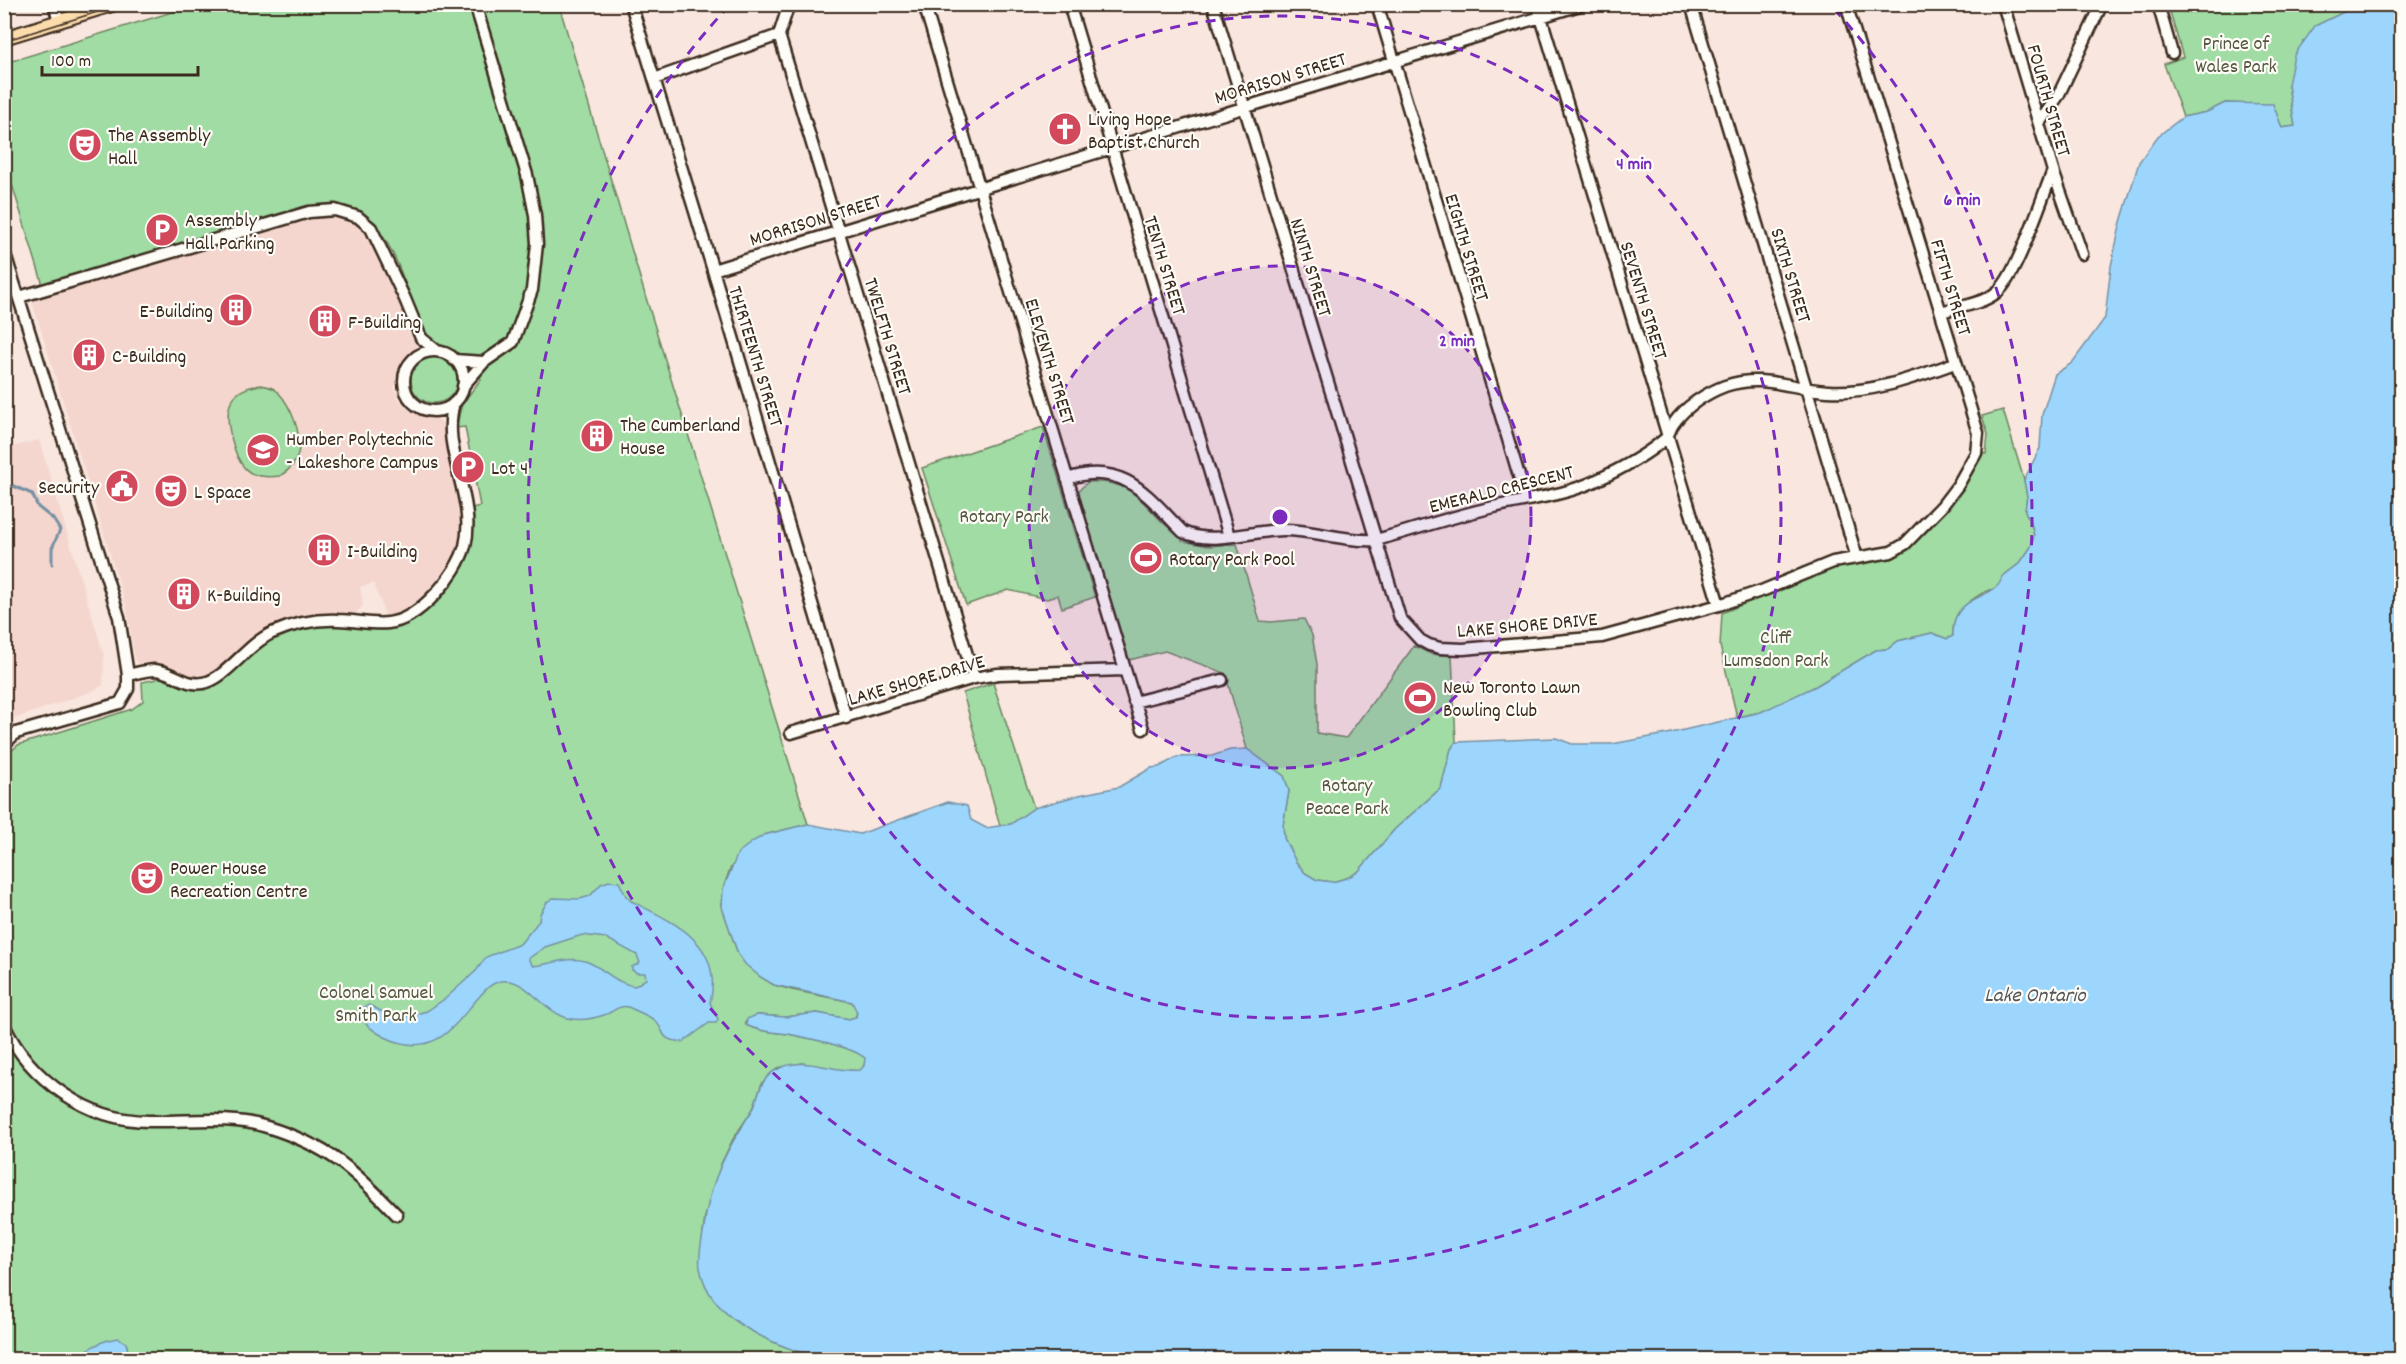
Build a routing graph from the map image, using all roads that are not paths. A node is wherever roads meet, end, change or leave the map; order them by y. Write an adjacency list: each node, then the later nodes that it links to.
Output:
1 (54, 4): 18 (street)
2 (115, 4): 18 (main road)
3 (475, 4): 39 (street)
4 (631, 4): 23 (street, THIRTEENTH STREET)
5 (789, 4): 19 (street)
6 (924, 4): 28 (street, ELEVENTH STREET)
7 (1069, 4): 26 (street, TENTH STREET)
8 (1213, 4): 24 (street, NINTH STREET)
9 (1377, 4): 22 (street, EIGHTH STREET)
10 (1537, 4): 17 (street, SEVENTH STREET)
11 (1582, 4): 17 (street, MORRISON STREET)
12 (1691, 4): 42 (street, SIXTH STREET)
13 (1846, 4): 34 (street, FIFTH STREET)
14 (2003, 4): 25 (street, FOURTH STREET)
15 (2102, 4): 25 (street)
16 (2158, 4): 21 (street)
17 (1541, 16): 22 (street, MORRISON STREET); 46 (street, SEVENTH STREET)
18 (59, 22): 20 (main road)
19 (779, 34): 23 (street); 29 (street, TWELFTH STREET)
20 (4, 38)
21 (2172, 53)
22 (1393, 61): 24 (street, MORRISON STREET); 49 (street, EIGHTH STREET)
23 (654, 79): 32 (street, THIRTEENTH STREET)
24 (1244, 107): 26 (street, MORRISON STREET); 51 (street, NINTH STREET)
25 (2039, 123): 27 (street, FOURTH STREET)
26 (1112, 147): 28 (street, MORRISON STREET); 50 (street, TENTH STREET)
27 (2053, 171): 31 (street, FOURTH STREET); 34 (street)
28 (979, 188): 29 (street, MORRISON STREET); 48 (street, ELEVENTH STREET)
29 (839, 230): 32 (street, MORRISON STREET); 56 (street, TWELFTH STREET)
30 (4, 251): 33 (street)
31 (2082, 254)
32 (712, 270): 59 (street, THIRTEENTH STREET)
33 (19, 297): 35 (street); 55 (street)
34 (1941, 312): 40 (street, FIFTH STREET)
35 (421, 338): 36 (street); 37 (street)
36 (437, 351): 37 (street); 38 (street)
37 (418, 356): 44 (street)
38 (454, 360): 39 (street); 41 (street)
39 (484, 362): 41 (street)
40 (1955, 363): 42 (street, EMERALD CRESCENT); 47 (street, FIFTH STREET)
41 (463, 386): 43 (street)
42 (1808, 388): 46 (street, EMERALD CRESCENT); 52 (street, SIXTH STREET)
43 (454, 403): 44 (street); 45 (street)
44 (436, 411): 45 (street)
45 (449, 425): 55 (street)
46 (1667, 437): 49 (street, EMERALD CRESCENT); 53 (street, SEVENTH STREET)
47 (1978, 443): 52 (street, LAKE SHORE DRIVE)
48 (1067, 479): 50 (street); 54 (street, ELEVENTH STREET)
49 (1526, 499): 51 (street, EMERALD CRESCENT)
50 (1229, 536): 51 (street)
51 (1376, 540): 53 (street, LAKE SHORE DRIVE)
52 (1857, 558): 53 (street, LAKE SHORE DRIVE)
53 (1719, 605)
54 (1124, 670): 56 (street, LAKE SHORE DRIVE); 58 (street, ELEVENTH STREET)
55 (128, 675): 62 (street)
56 (974, 678): 59 (street, LAKE SHORE DRIVE)
57 (1222, 680): 58 (street)
58 (1134, 702): 60 (street, ELEVENTH STREET)
59 (846, 718): 61 (street, LAKE SHORE DRIVE)
60 (1143, 729)
61 (791, 733)
62 (4, 744)
63 (4, 1026): 64 (street)
64 (397, 1215)

